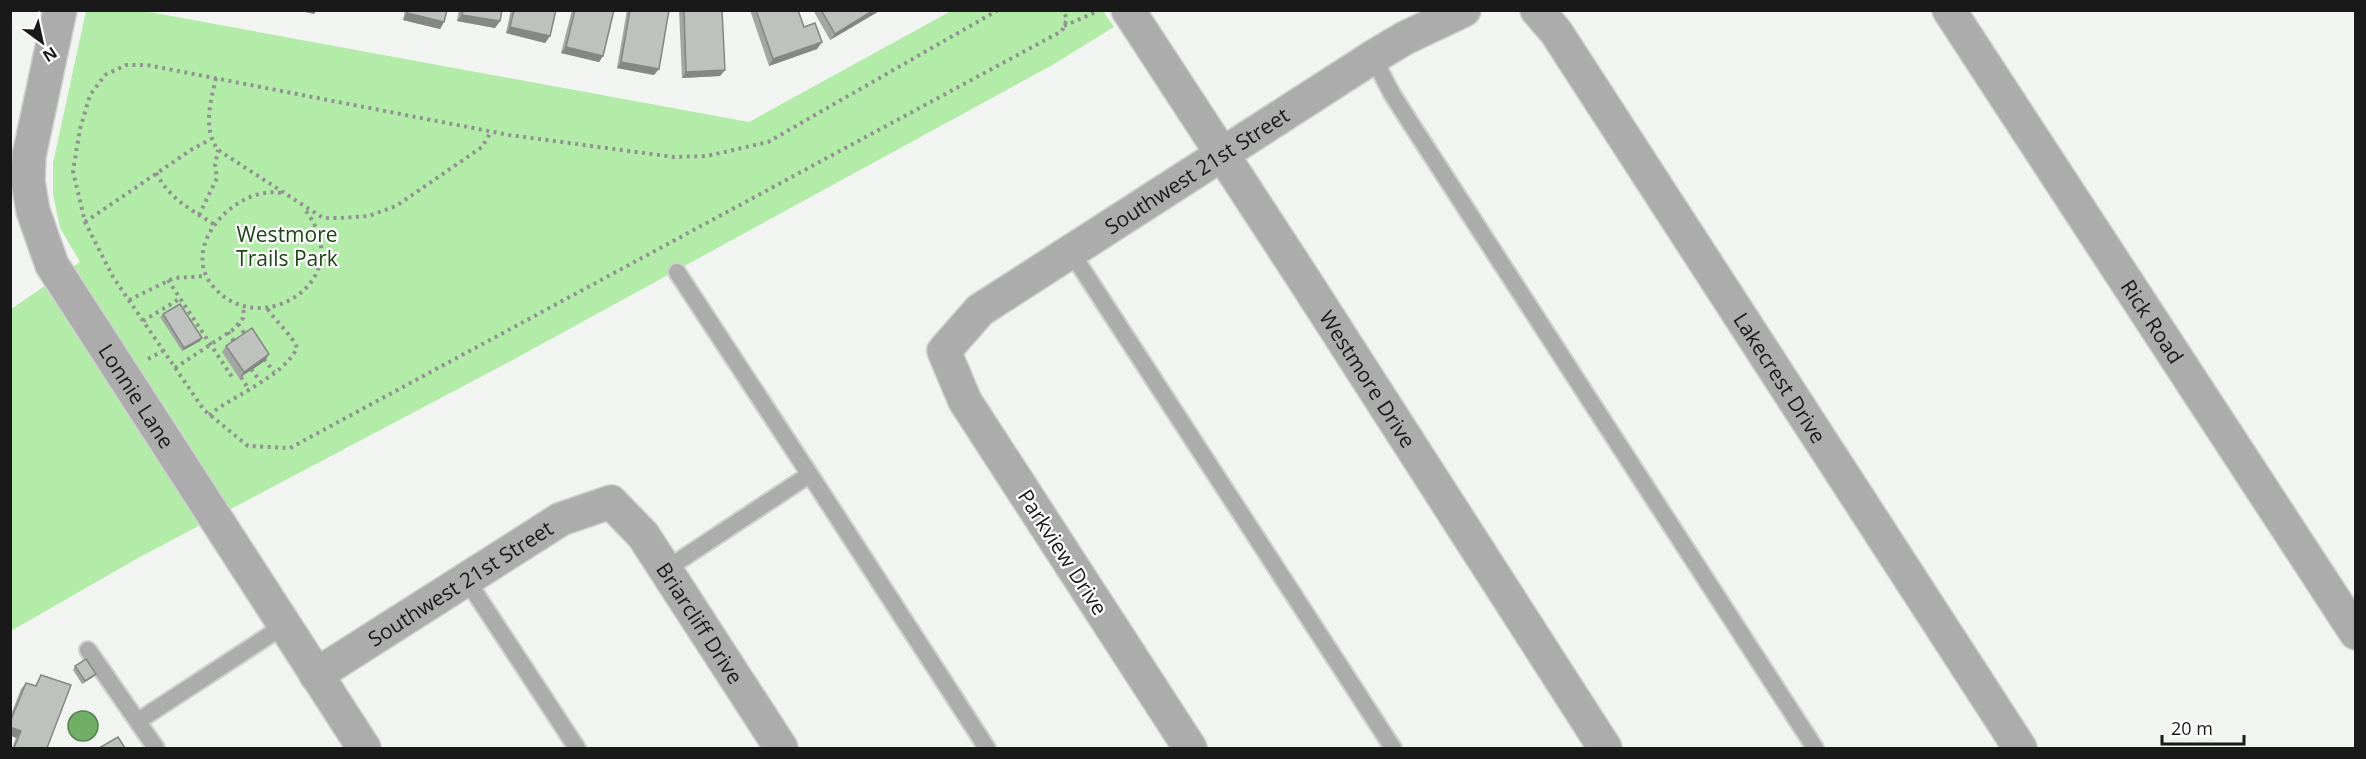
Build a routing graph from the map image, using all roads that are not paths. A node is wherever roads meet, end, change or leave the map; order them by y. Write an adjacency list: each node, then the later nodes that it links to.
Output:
1 (60, 10): 7 (street, Lonnie Lane)
2 (1128, 10): 8 (street, Westmore Drive)
3 (1464, 10): 6 (street, Southwest 21st Street)
4 (1537, 10): 30 (street, Lakecrest Drive)
5 (1949, 10): 17 (street, Rick Road)
6 (1373, 57): 8 (street, Southwest 21st Street); 29 (lane)
7 (20, 154): 16 (street, Lonnie Lane)
8 (1221, 154): 9 (street, Southwest 21st Street); 28 (street, Westmore Drive)
9 (1071, 252): 11 (street, Southwest 21st Street); 27 (lane)
10 (677, 272): 12 (lane)
11 (944, 351): 26 (street, Parkview Drive)
12 (809, 475): 14 (lane); 25 (lane)
13 (611, 502): 14 (street, Briarcliff Drive); 15 (street, Southwest 21st Street)
14 (665, 570): 24 (street, Briarcliff Drive)
15 (466, 579): 19 (street, Southwest 21st Street); 23 (lane)
16 (285, 625): 19 (street, Lonnie Lane); 20 (lane)
17 (2355, 633)
18 (88, 650): 20 (lane)
19 (316, 675): 22 (street, Lonnie Lane)
20 (138, 721): 21 (lane)
21 (156, 748)
22 (364, 748)
23 (577, 748)
24 (781, 748)
25 (987, 748)
26 (1190, 748)
27 (1393, 748)
28 (1605, 748)
29 (1815, 748)
30 (2020, 748)

